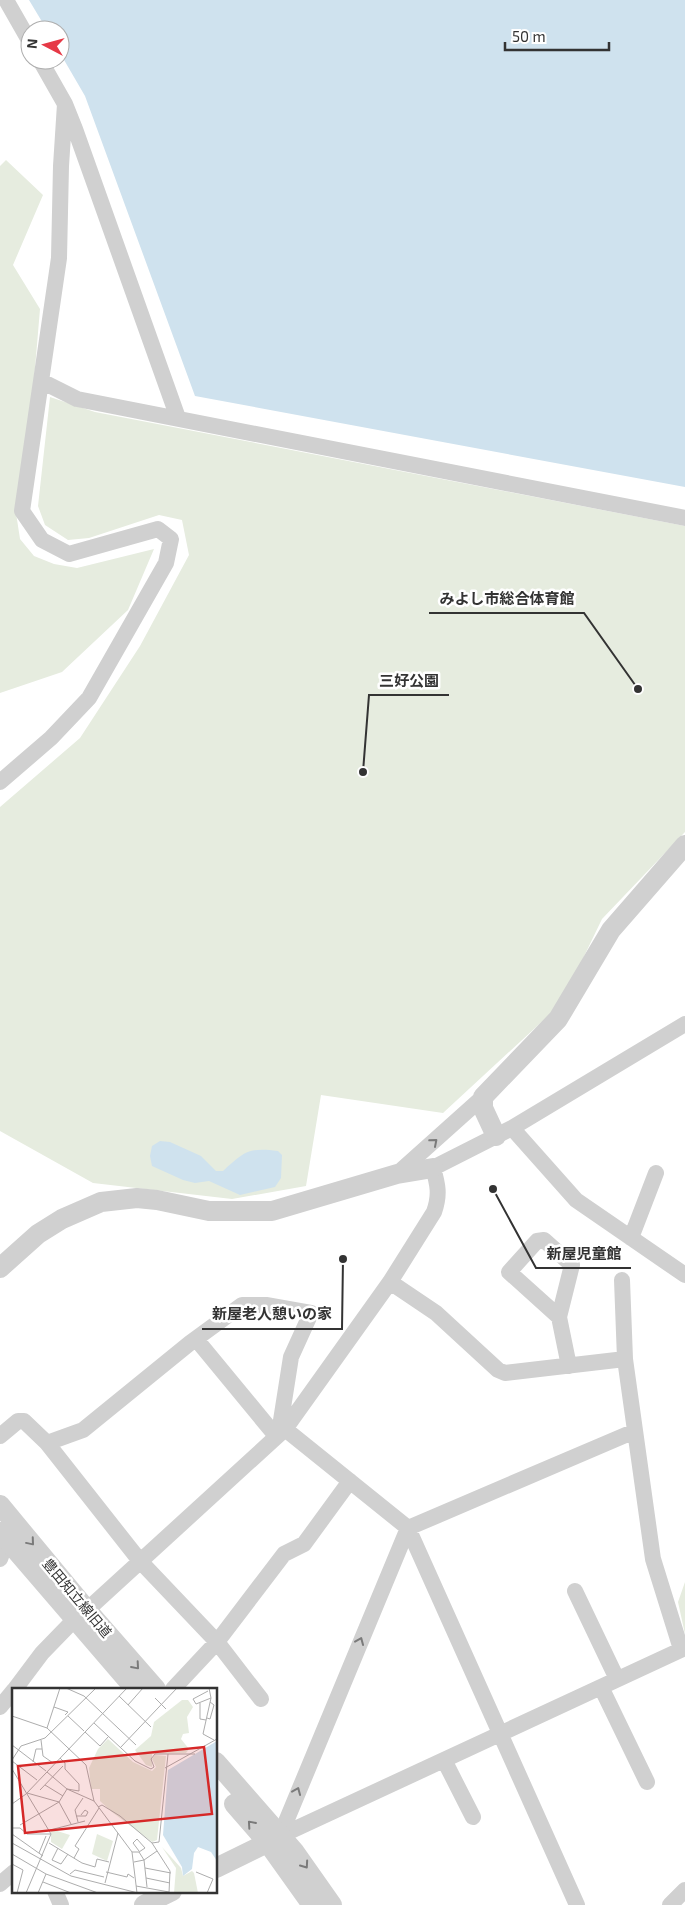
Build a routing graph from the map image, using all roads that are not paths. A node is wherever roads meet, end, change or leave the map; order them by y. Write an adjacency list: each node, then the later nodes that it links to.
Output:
1 (6, 0): 2 (street)
2 (20, 24)
3 (46, 70): 4 (street)
4 (65, 104): 5 (street); 6 (street)
5 (41, 381): 6 (street); 8 (street)
6 (178, 418): 7 (street)
7 (685, 518)
8 (0, 782)
9 (685, 845): 11 (street)
10 (685, 1024): 12 (street)
11 (483, 1097): 12 (street); 15 (street, one-way to 11)
12 (504, 1132): 13 (street); 16 (street)
13 (433, 1168): 15 (street); 20 (street)
14 (656, 1172): 16 (street)
15 (397, 1174): 17 (street)
16 (631, 1238): 18 (street)
17 (0, 1268)
18 (685, 1275)
19 (622, 1280): 23 (street)
20 (390, 1282): 24 (street); 26 (street)
21 (559, 1317): 21 (street); 24 (street)
22 (196, 1339): 26 (street); 26 (street); 28 (street)
23 (625, 1359): 24 (street); 25 (street)
24 (569, 1366)
25 (635, 1432): 31 (street); 38 (street)
26 (280, 1433): 29 (street); 34 (street)
27 (0, 1436): 28 (street)
28 (47, 1443): 34 (street)
29 (350, 1481): 31 (street); 37 (street)
30 (0, 1505): 36 (street, 豊田知立線旧道, one-way to 36)
31 (408, 1528): 48 (street); 54 (street, one-way to 31)
32 (4, 1536): 33 (street); 36 (street, 豊田知立線旧道)
33 (0, 1559)
34 (140, 1561): 36 (street); 37 (street)
35 (575, 1591): 39 (street)
36 (81, 1615): 41 (street); 42 (street, 豊田知立線旧道); 43 (street, 豊田知立線旧道, one-way to 43)
37 (217, 1642): 44 (street); 46 (street)
38 (683, 1649): 39 (street)
39 (617, 1679): 40 (street)
40 (601, 1687): 48 (street); 51 (street)
41 (16, 1688)
42 (134, 1688)
43 (155, 1688)
44 (174, 1688)
45 (12, 1693): 47 (street)
46 (261, 1699)
47 (0, 1708)
48 (499, 1734): 49 (street); 65 (street)
49 (444, 1760): 53 (street); 54 (street)
50 (218, 1765): 54 (street)
51 (647, 1782)
52 (218, 1786): 54 (street, one-way to 52)
53 (474, 1818)
54 (273, 1839): 55 (street); 63 (street); 64 (street, one-way to 64)
55 (218, 1867)
56 (12, 1874): 57 (street)
57 (0, 1884)
58 (685, 1890): 66 (street)
59 (55, 1892): 61 (street)
60 (169, 1897): 62 (street)
61 (61, 1905)
62 (144, 1905)
63 (312, 1905)
64 (332, 1905)
65 (577, 1905)
66 (670, 1905)

